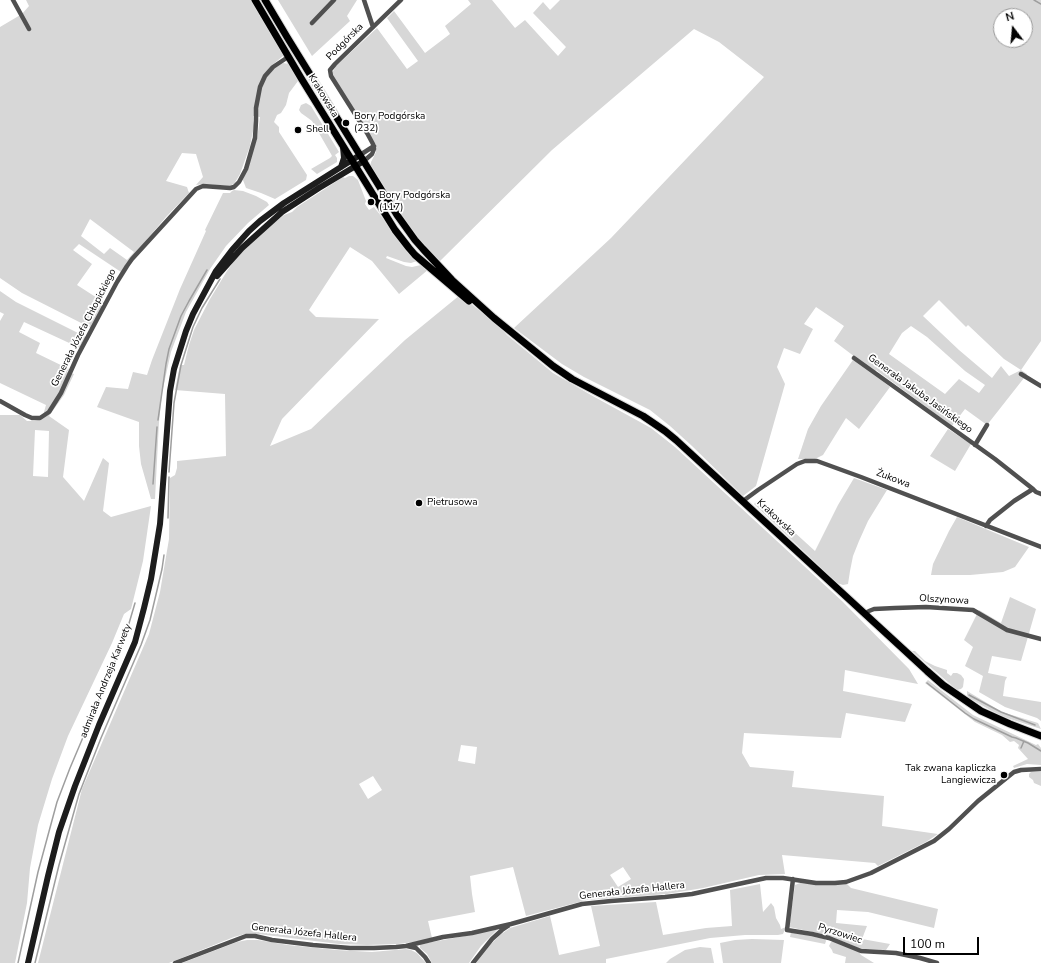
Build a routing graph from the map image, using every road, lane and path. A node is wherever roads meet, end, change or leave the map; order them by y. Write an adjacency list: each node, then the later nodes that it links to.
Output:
1 (13, 0): 9 (street)
2 (255, 0): 10 (main road, Krakowska)
3 (265, 0): 12 (main road, Krakowska)
4 (334, 0): 7 (street)
5 (364, 0): 8 (street)
6 (401, 0): 8 (street, Podgórska)
7 (312, 23)
8 (373, 27): 12 (street, Podgórska)
9 (28, 29)
10 (288, 57): 11 (main road, Krakowska); 20 (street, Generała Józefa Chłopickiego)
11 (343, 147): 13 (main road, Krakowska); 14 (main road)
12 (362, 158): 13 (main road, admirała Andrzeja Karwety); 16 (main road, Krakowska)
13 (353, 163): 14 (main road, admirała Andrzeja Karwety); 15 (main road, admirała Andrzeja Karwety); 16 (main road, Krakowska)
14 (341, 166): 15 (main road, admirała Andrzeja Karwety)
15 (208, 287): 35 (main road, admirała Andrzeja Karwety)
16 (494, 318): 25 (main road, Krakowska)
17 (854, 358): 22 (street, Generała Jakuba Jasińskiego)
18 (1021, 374): 19 (street)
19 (1041, 386)
20 (0, 401)
21 (987, 425): 22 (street, Generała Jakuba Jasińskiego)
22 (975, 444): 23 (street, Generała Jakuba Jasińskiego)
23 (1033, 489): 24 (street, Generała Jakuba Jasińskiego); 26 (street)
24 (1041, 494)
25 (743, 501): 26 (street, Żukowa); 28 (main road, Krakowska)
26 (986, 526): 27 (street, Żukowa)
27 (1041, 547)
28 (865, 614): 29 (street, Olszynowa); 30 (main road, Krakowska)
29 (1041, 639)
30 (1041, 736)
31 (1041, 769): 32 (street, Generała Józefa Hallera)
32 (793, 879): 33 (street, Generała Józefa Hallera); 39 (street, Pyrzowiec)
33 (511, 924): 34 (street, Generała Józefa Hallera); 38 (street)
34 (406, 946): 36 (street, Generała Józefa Hallera); 37 (street)
35 (28, 963)
36 (175, 963)
37 (429, 963)
38 (473, 963)
39 (937, 963)

